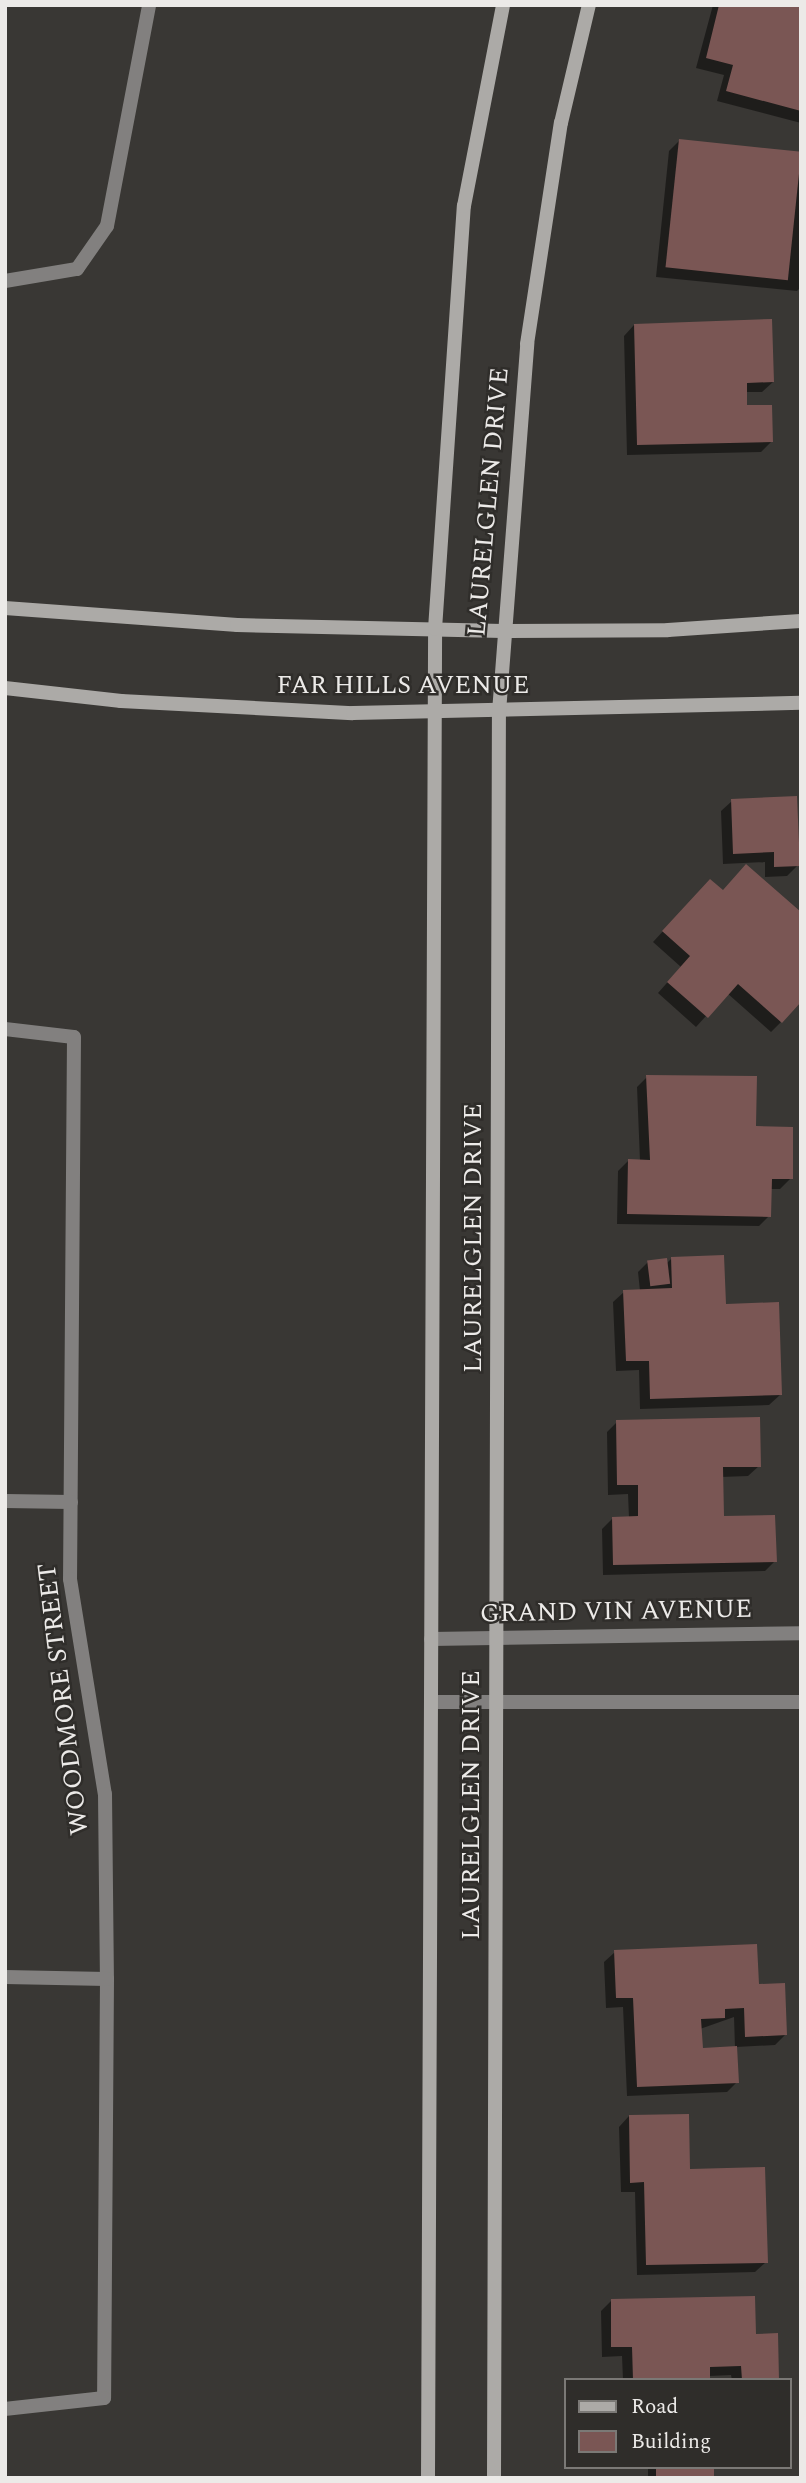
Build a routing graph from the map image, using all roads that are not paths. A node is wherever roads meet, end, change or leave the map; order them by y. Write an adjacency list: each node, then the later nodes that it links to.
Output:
1 (149, 5): 4 (street)
2 (503, 5): 7 (street, LAURELGLEN DRIVE)
3 (589, 5): 8 (street, LAURELGLEN DRIVE)
4 (5, 281)
5 (5, 608): 7 (street, FAR HILLS AVENUE)
6 (801, 621): 8 (street, FAR HILLS AVENUE)
7 (435, 629): 8 (street, FAR HILLS AVENUE); 11 (street, LAURELGLEN DRIVE)
8 (503, 631): 12 (street, LAURELGLEN DRIVE)
9 (5, 688): 11 (street, FAR HILLS AVENUE)
10 (801, 703): 12 (street, FAR HILLS AVENUE)
11 (433, 712): 12 (street, FAR HILLS AVENUE); 17 (street, LAURELGLEN DRIVE)
12 (499, 712): 18 (street, LAURELGLEN DRIVE)
13 (5, 1029): 15 (street, WOODMORE STREET)
14 (5, 1501): 15 (street)
15 (71, 1502): 23 (street, WOODMORE STREET)
16 (801, 1633): 18 (street, GRAND VIN AVENUE)
17 (431, 1639): 18 (street, GRAND VIN AVENUE); 20 (street, LAURELGLEN DRIVE)
18 (497, 1639): 19 (street, LAURELGLEN DRIVE)
19 (497, 1701): 20 (street); 21 (street); 26 (street, LAURELGLEN DRIVE)
20 (432, 1702): 25 (street, LAURELGLEN DRIVE)
21 (801, 1702)
22 (5, 1978): 23 (street)
23 (107, 1979): 24 (street, WOODMORE STREET)
24 (5, 2409)
25 (428, 2478)
26 (494, 2478)

